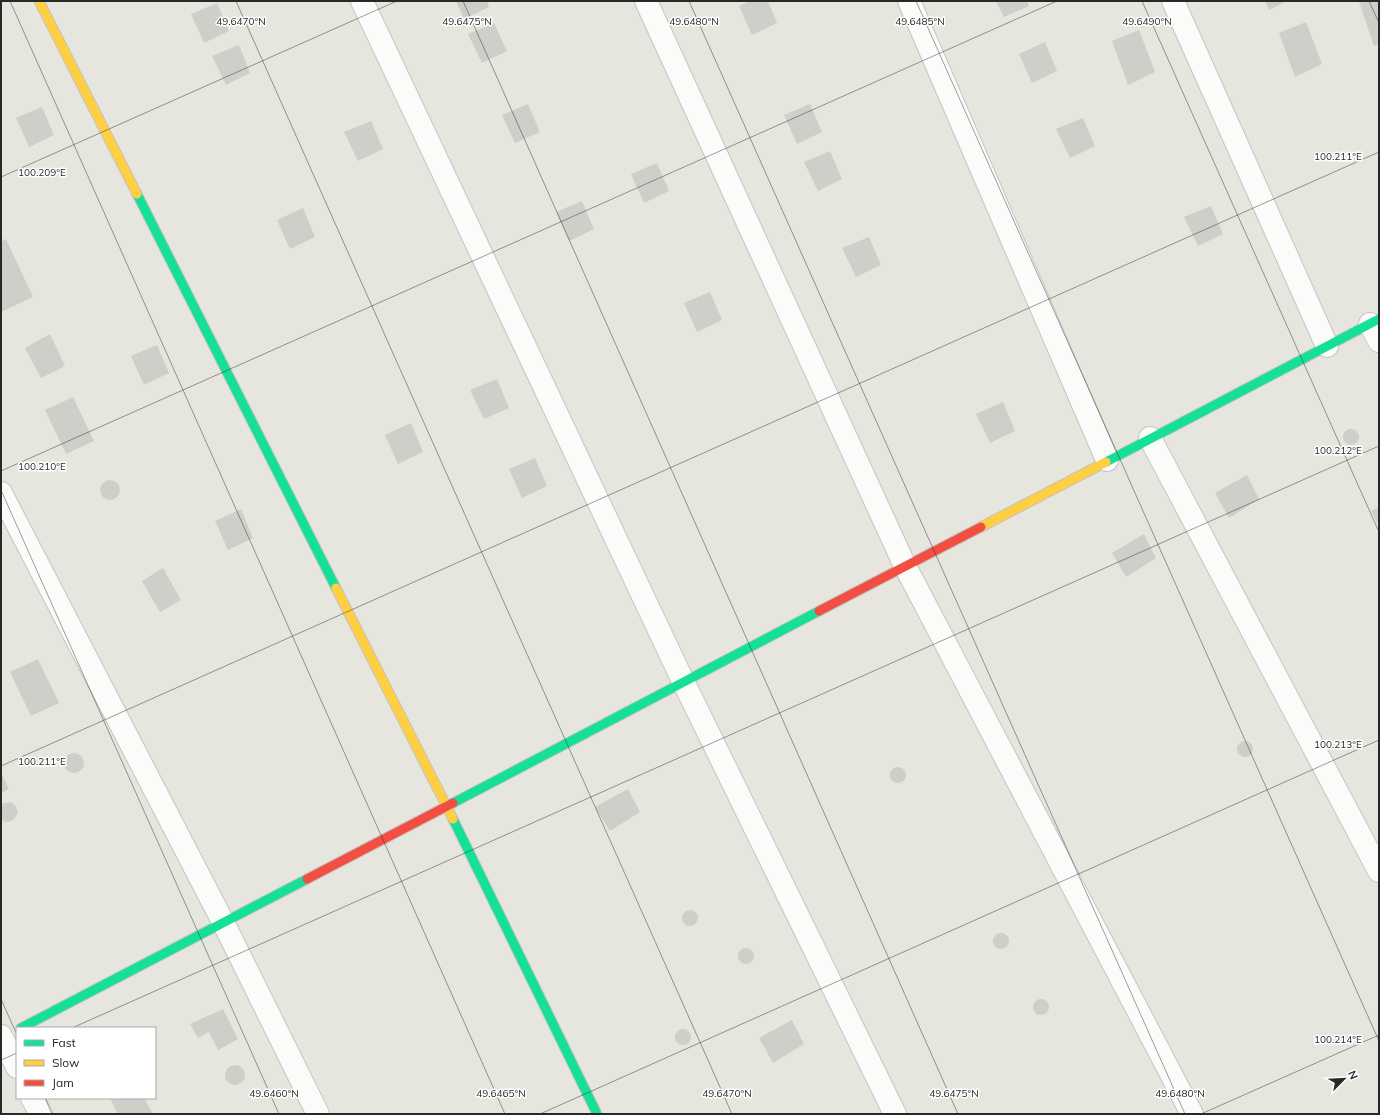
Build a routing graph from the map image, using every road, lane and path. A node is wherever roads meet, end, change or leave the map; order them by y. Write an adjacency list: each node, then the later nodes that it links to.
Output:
1 (39, 1): 13 (street)
2 (362, 1): 12 (street)
3 (646, 1): 11 (street)
4 (909, 1): 9 (street)
5 (1173, 1): 7 (street)
6 (1376, 328): 7 (street)
7 (1327, 346): 8 (street)
8 (1150, 438): 9 (street); 14 (street)
9 (1107, 460): 11 (street)
10 (1, 493): 15 (street)
11 (905, 566): 12 (street); 24 (street)
12 (683, 682): 13 (street); 23 (street)
13 (446, 806): 15 (street); 22 (street)
14 (1379, 871)
15 (223, 922): 16 (street); 21 (street)
16 (21, 1027)
17 (8, 1034): 18 (street)
18 (16, 1063)
19 (33, 1099): 20 (street)
20 (41, 1114)
21 (318, 1114)
22 (597, 1114)
23 (895, 1114)
24 (1192, 1114)

